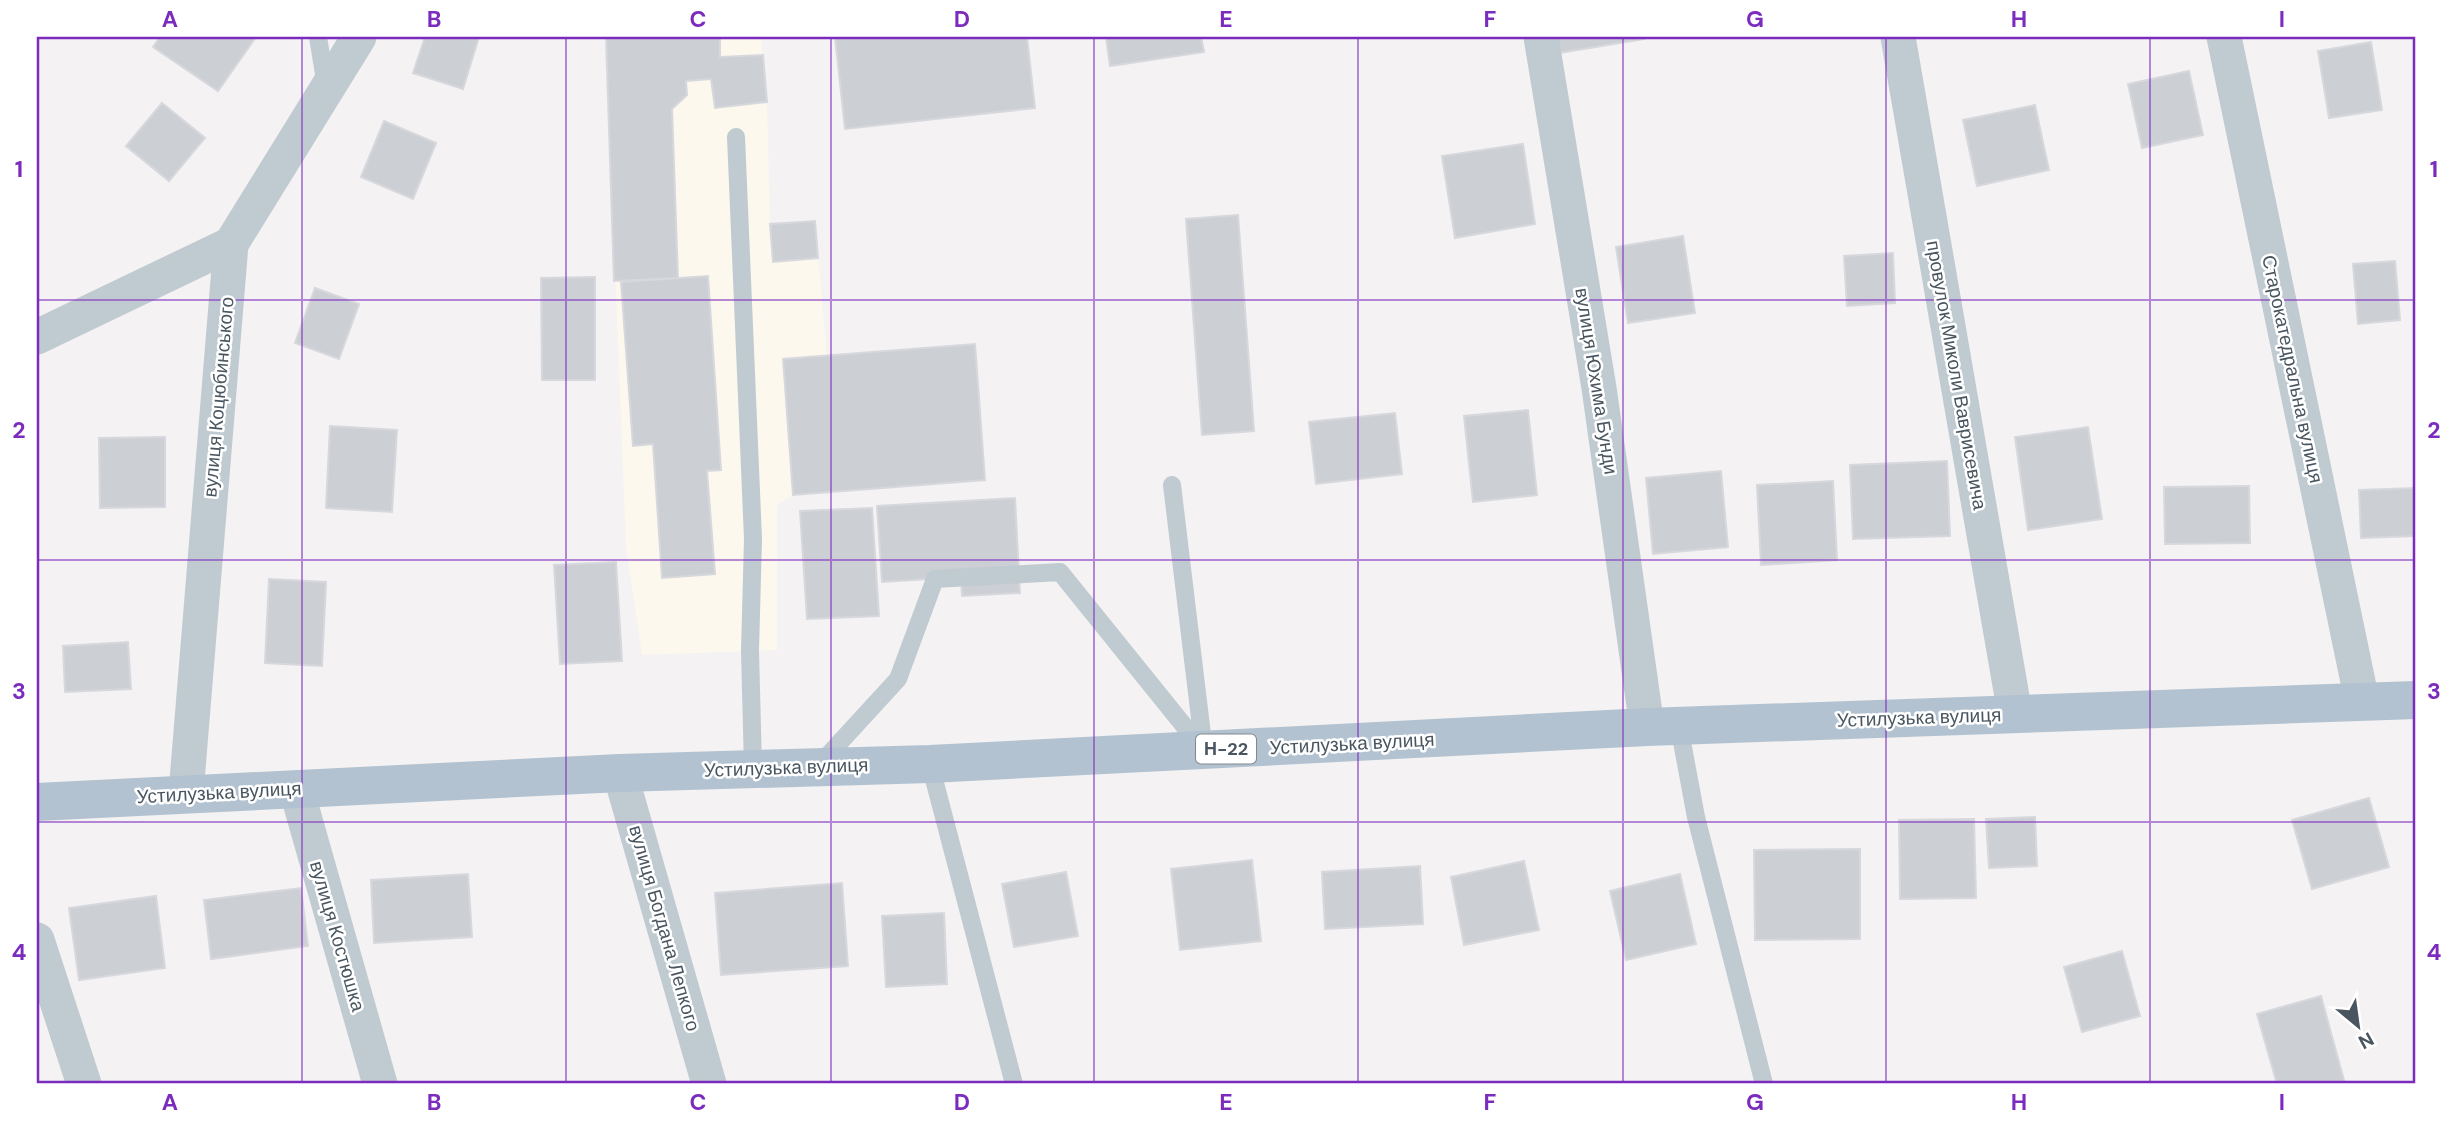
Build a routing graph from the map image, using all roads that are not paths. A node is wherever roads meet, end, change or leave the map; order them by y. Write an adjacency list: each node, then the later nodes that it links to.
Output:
1 (318, 37): 6 (lane)
2 (359, 37): 6 (street, вулиця Коцюбинського)
3 (1541, 37): 14 (street, вулиця Юхима Бунди)
4 (1898, 37): 13 (street, провулок Миколи Ваврисевича)
5 (2224, 37): 12 (street, Старокатедральна вулиця)
6 (327, 86): 8 (street, вулиця Коцюбинського)
7 (736, 137): 18 (lane)
8 (231, 244): 9 (street); 21 (street, вулиця Коцюбинського)
9 (37, 337)
10 (1172, 485): 15 (lane)
11 (2416, 700): 12 (main road, Устилузька вулиця / Н-22)
12 (2362, 701): 13 (main road, Устилузька вулиця / Н-22)
13 (2015, 713): 14 (main road, Устилузька вулиця / Н-22)
14 (1663, 726): 15 (main road, Устилузька вулиця / Н-22); 28 (lane)
15 (1204, 751): 16 (main road, Устилузька вулиця / Н-22); 17 (lane)
16 (930, 764): 17 (main road, Устилузька вулиця / Н-22); 27 (lane)
17 (818, 765): 18 (main road, Устилузька вулиця / Н-22)
18 (753, 767): 19 (main road, Устилузька вулиця / Н-22)
19 (620, 773): 20 (main road, Устилузька вулиця / Н-22); 26 (street, вулиця Богдана Лепкого)
20 (296, 788): 21 (main road, Устилузька вулиця / Н-22); 25 (street, вулиця Костюшка)
21 (186, 793): 22 (main road, Устилузька вулиця / Н-22)
22 (37, 803)
23 (37, 940): 24 (street)
24 (84, 1084)
25 (380, 1084)
26 (709, 1084)
27 (1014, 1084)
28 (1764, 1084)

